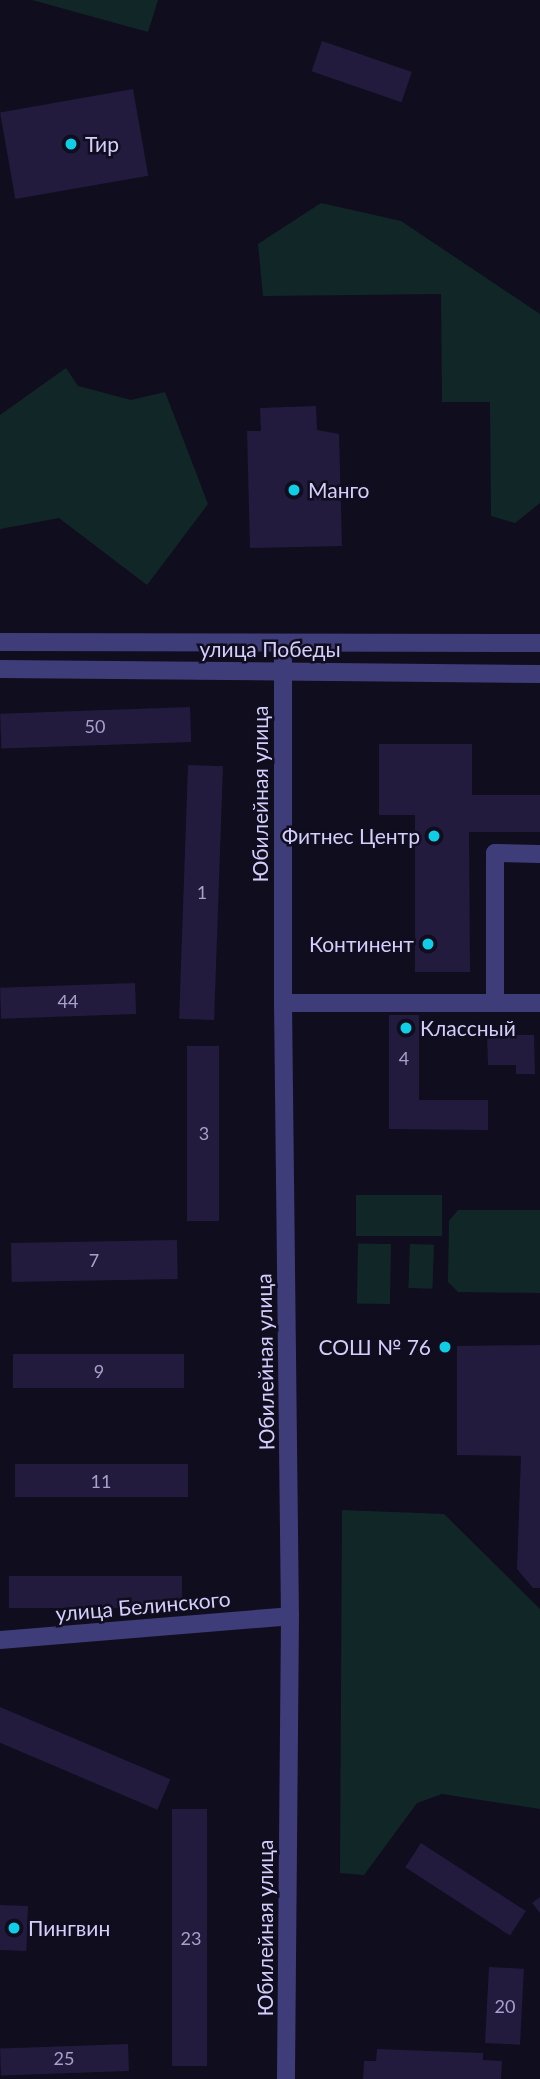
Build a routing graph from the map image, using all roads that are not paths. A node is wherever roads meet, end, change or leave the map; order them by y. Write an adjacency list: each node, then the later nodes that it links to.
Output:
1 (0, 642): 3 (street, улица Победы)
2 (540, 643): 3 (street, улица Победы)
3 (283, 644): 5 (street, Юбилейная улица)
4 (0, 668): 5 (street, улица Победы)
5 (282, 672): 6 (street, улица Победы); 9 (street, Юбилейная улица)
6 (540, 674)
7 (540, 854): 8 (street)
8 (495, 1001): 9 (street); 10 (street)
9 (283, 1003): 11 (street, Юбилейная улица)
10 (540, 1003)
11 (290, 1616): 12 (street, улица Белинского); 13 (street, Юбилейная улица)
12 (0, 1640)
13 (286, 2079)

